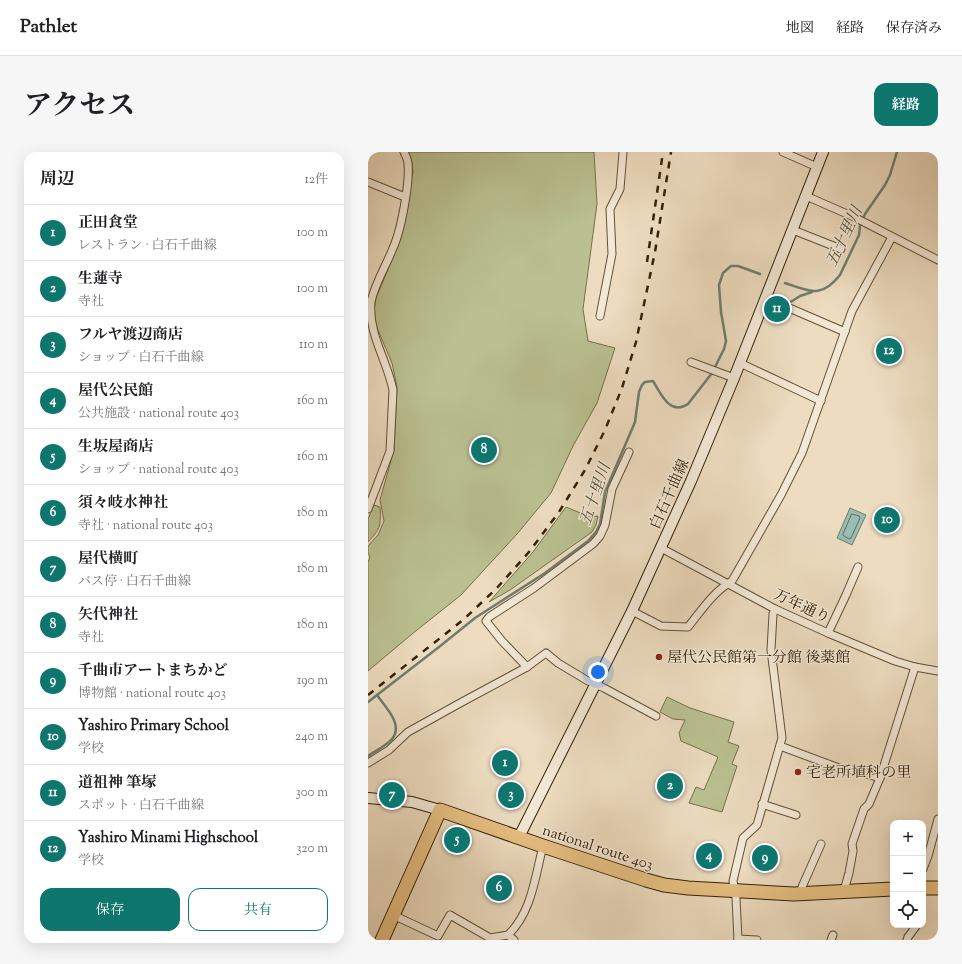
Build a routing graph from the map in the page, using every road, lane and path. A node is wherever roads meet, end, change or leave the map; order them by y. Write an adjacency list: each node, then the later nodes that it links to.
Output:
1 (404, 152): 8 (street)
2 (623, 152): 14 (street)
3 (783, 152): 5 (street)
4 (823, 152): 5 (main road, 白石千曲線)
5 (817, 167): 7 (main road, 白石千曲線)
6 (368, 182): 8 (street)
7 (806, 196): 9 (main road, 白石千曲線); 10 (street)
8 (405, 197): 16 (street)
9 (793, 230): 11 (street); 13 (main road, 白石千曲線)
10 (892, 237): 12 (street); 15 (street)
11 (841, 249)
12 (938, 260)
13 (766, 298): 15 (street); 18 (main road, 白石千曲線)
14 (600, 316)
15 (845, 332): 20 (street)
16 (371, 337): 22 (street)
17 (691, 362): 19 (street)
18 (740, 363): 19 (main road, 白石千曲線); 20 (street)
19 (734, 378): 23 (main road, 白石千曲線)
20 (821, 401): 25 (street)
21 (630, 452): 29 (street)
22 (368, 509)
23 (661, 548): 25 (street, 万年通り); 27 (main road, 白石千曲線)
24 (858, 567): 28 (street)
25 (728, 583): 26 (street, 万年通り); 27 (street)
26 (775, 609): 28 (street, 万年通り); 34 (street)
27 (632, 611): 32 (main road, 白石千曲線)
28 (828, 633): 30 (street, 万年通り)
29 (528, 667): 32 (street); 35 (street)
30 (916, 667): 31 (street, 万年通り); 36 (street)
31 (938, 671)
32 (596, 684): 33 (street); 42 (main road, 白石千曲線)
33 (656, 716)
34 (780, 746): 36 (street); 38 (street)
35 (368, 763)
36 (880, 778): 50 (street)
37 (368, 798): 39 (main road)
38 (762, 804): 40 (street); 49 (street)
39 (440, 810): 42 (highway, national route 403); 52 (highway)
40 (796, 815)
41 (938, 819): 45 (street)
42 (519, 837): 44 (highway, national route 403)
43 (821, 844): 51 (street)
44 (544, 846): 49 (highway, national route 403); 54 (street)
45 (926, 861)
46 (926, 888): 47 (highway)
47 (938, 888)
48 (890, 889): 50 (highway, national route 403)
49 (734, 891): 51 (highway, national route 403); 56 (street)
50 (845, 892): 51 (highway, national route 403)
51 (801, 894)
52 (393, 915): 54 (street); 55 (highway)
53 (915, 928): 58 (street)
54 (511, 937)
55 (382, 940)
56 (738, 940): 57 (street)
57 (757, 940)
58 (907, 940)

